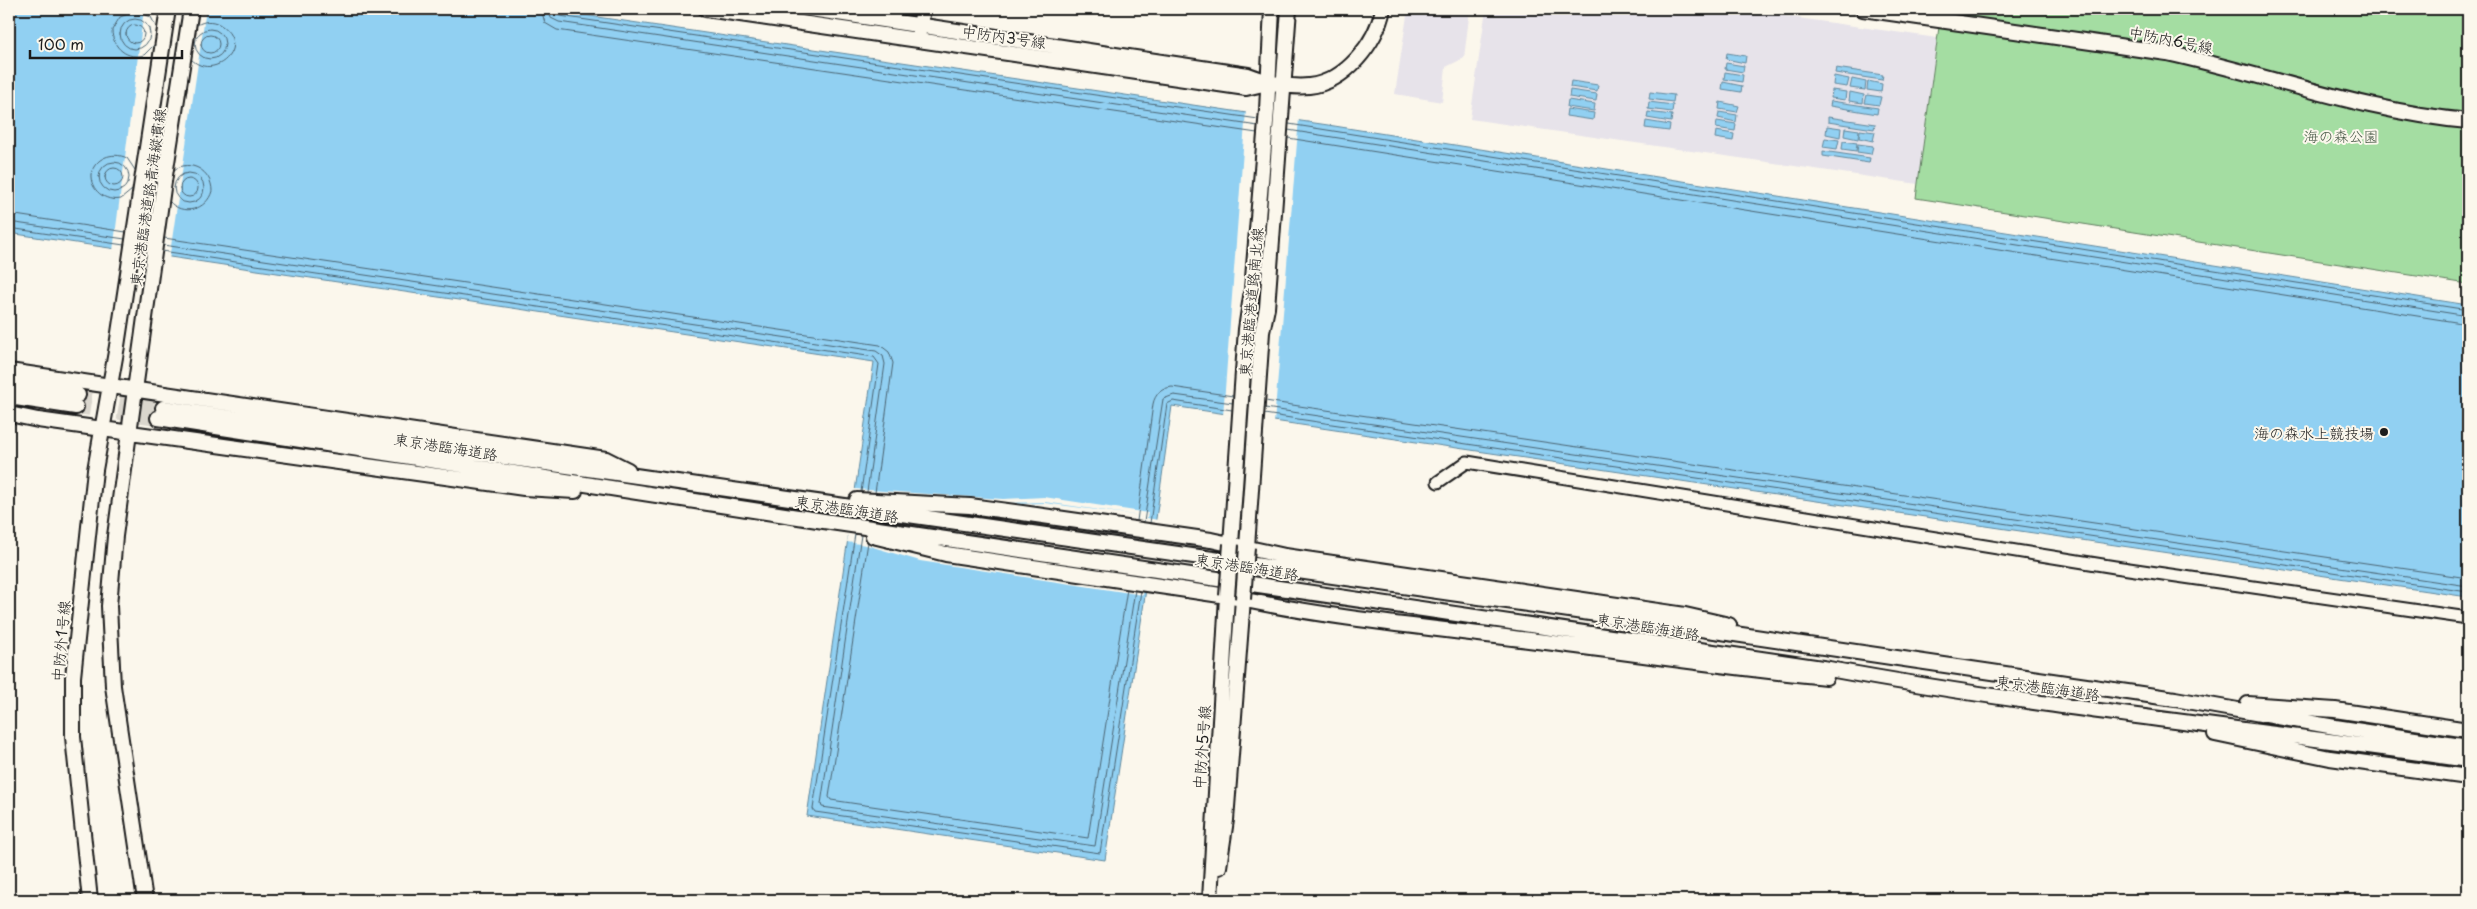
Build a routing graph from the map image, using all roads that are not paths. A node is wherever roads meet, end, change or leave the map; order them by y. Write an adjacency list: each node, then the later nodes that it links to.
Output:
1 (168, 9): 19 (street, 東京港臨港道路青海縦貫線)
2 (191, 9): 20 (street, 東京港臨港道路青海縦貫線)
3 (706, 9): 11 (street, 中防内3号線)
4 (811, 9): 10 (street, 中防内3号線)
5 (923, 9): 10 (street)
6 (1272, 9): 12 (street, 東京港臨港道路南北線)
7 (1290, 9): 13 (street, 東京港臨港道路南北線)
8 (1383, 9): 13 (street)
9 (1863, 9): 14 (street, 中防内6号線)
10 (920, 24): 11 (street); 12 (street, 中防内3号線)
11 (918, 40): 12 (street, 中防内3号線)
12 (1268, 83): 13 (street, 中防内3号線); 32 (street, 東京港臨港道路南北線)
13 (1284, 84): 33 (street, 東京港臨港道路南北線)
14 (2468, 121)
15 (9, 366): 17 (street)
16 (9, 371): 17 (street)
17 (30, 374): 19 (street)
18 (9, 385): 21 (street)
19 (110, 386): 20 (street); 25 (street, 中防外1号線)
20 (136, 389): 26 (street); 27 (street)
21 (9, 398)
22 (9, 414): 23 (street)
23 (38, 420): 24 (street); 25 (street)
24 (9, 424)
25 (103, 430): 26 (street); 46 (street, 中防外1号線)
26 (129, 433): 29 (street); 47 (street)
27 (640, 476): 29 (street, 東京港臨海道路); 30 (street, 東京港臨海道路)
28 (1438, 482): 36 (street)
29 (690, 499): 31 (street, 東京港臨海道路)
30 (812, 500): 32 (street); 37 (street, 東京港臨海道路)
31 (824, 521): 34 (street); 38 (street, 東京港臨海道路)
32 (1231, 544): 33 (street); 34 (street, 東京港臨港道路南北線, bridge)
33 (1247, 547): 35 (street, 東京港臨港道路南北線, bridge); 37 (street)
34 (1227, 596): 35 (street); 48 (street, 中防外5号線)
35 (1243, 599): 38 (street); 49 (street, 中防外5号線)
36 (2468, 618)
37 (1836, 650): 39 (street, 東京港臨海道路)
38 (1896, 681): 40 (street, 東京港臨海道路)
39 (2175, 699): 41 (street); 42 (street, 東京港臨海道路)
40 (2157, 719): 42 (street, 東京港臨海道路); 45 (street)
41 (2468, 730)
42 (2334, 734): 43 (street); 44 (street)
43 (2468, 747)
44 (2468, 760)
45 (2468, 777)
46 (90, 900)
47 (145, 900)
48 (1210, 900)
49 (1215, 900)

